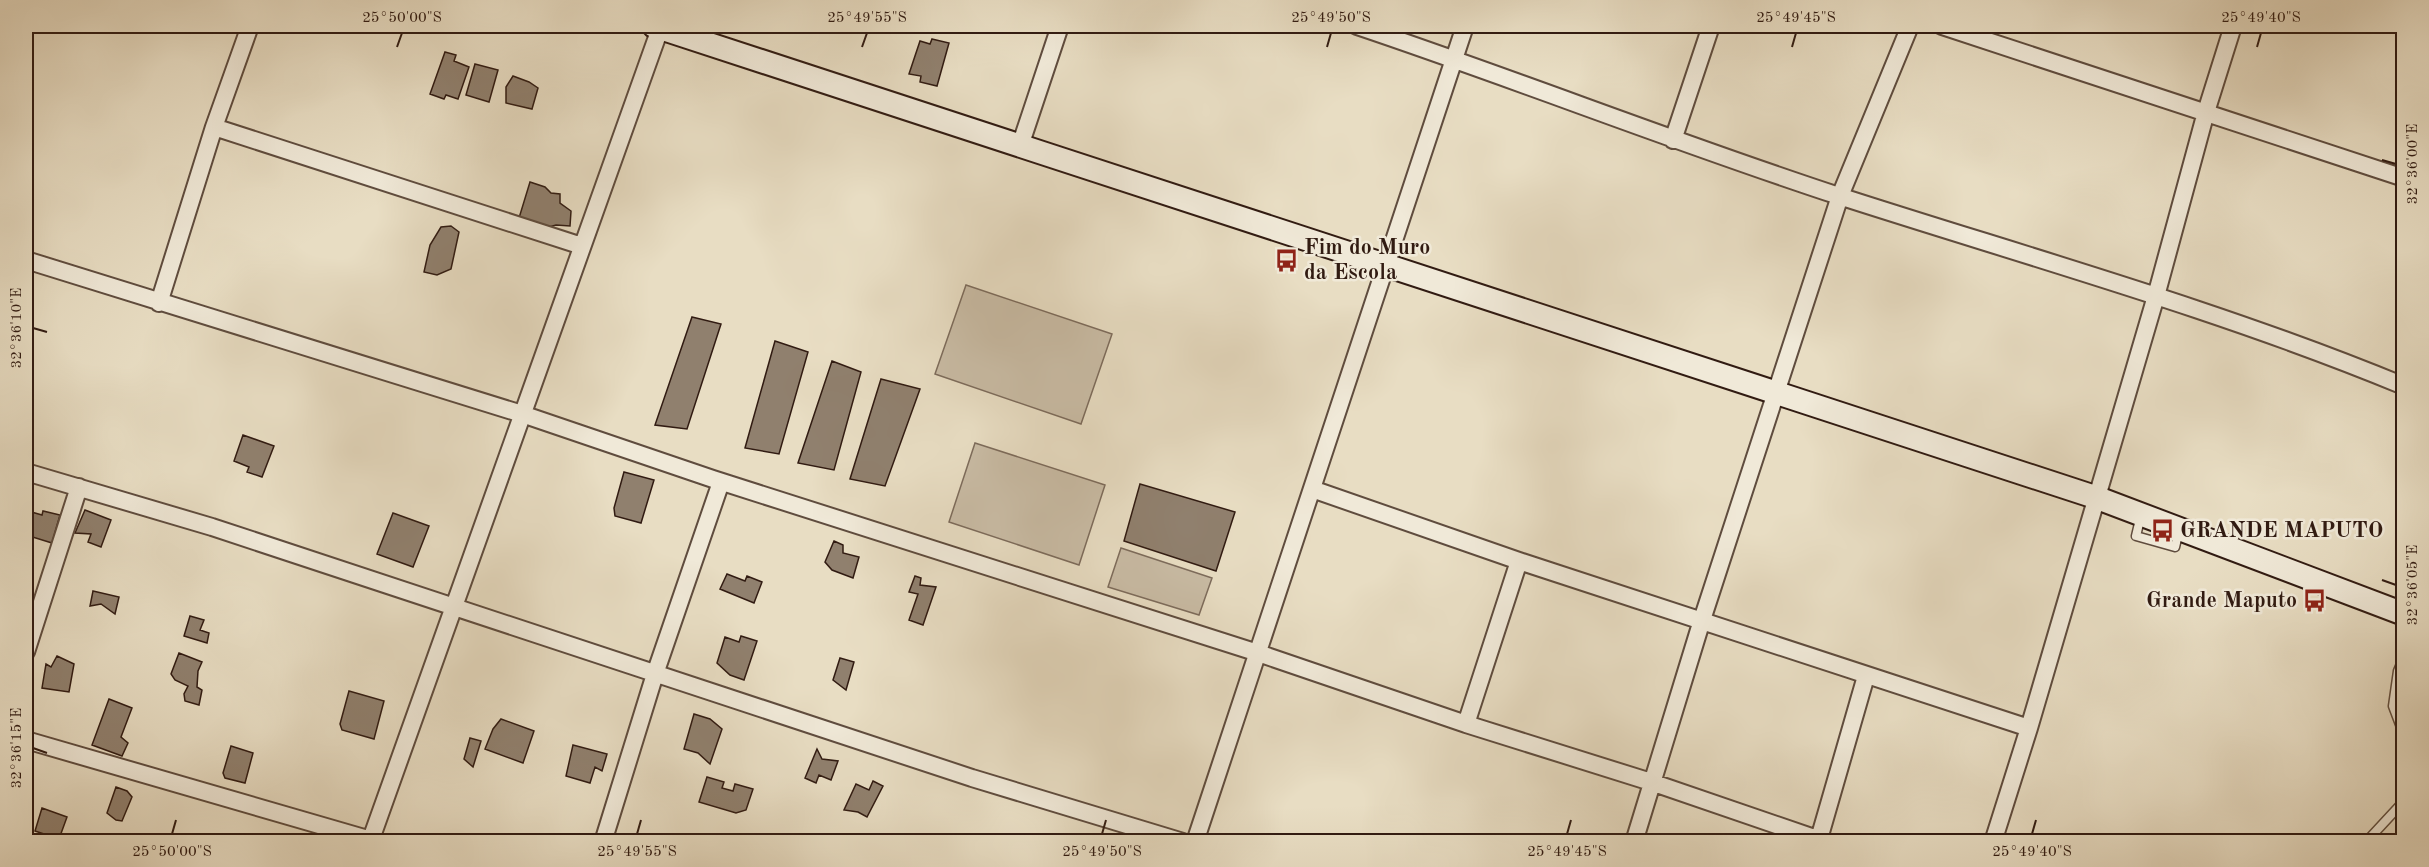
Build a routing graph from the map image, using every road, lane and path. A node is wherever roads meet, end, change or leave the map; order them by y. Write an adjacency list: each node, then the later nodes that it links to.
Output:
1 (250, 26): 12 (street)
2 (658, 26): 14 (street); 17 (street)
3 (1060, 26): 14 (street)
4 (1357, 26): 10 (street)
5 (1465, 26): 10 (street)
6 (1711, 26): 13 (street)
7 (1910, 26): 16 (street)
8 (1942, 26): 11 (street)
9 (2233, 26): 11 (street)
10 (1453, 58): 13 (street); 19 (street)
11 (2206, 111): 15 (street); 20 (street)
12 (214, 127): 17 (street); 21 (street)
13 (1673, 140): 16 (street)
14 (1020, 146): 19 (street)
15 (2403, 178)
16 (1840, 196): 20 (street); 23 (street)
17 (582, 246): 24 (street)
18 (26, 260): 21 (street)
19 (1386, 266): 23 (street); 28 (street)
20 (2156, 296): 22 (street); 29 (street)
21 (159, 303): 24 (street)
22 (2403, 386)
23 (1775, 393): 29 (street); 33 (street)
24 (522, 414): 26 (street); 31 (street)
25 (26, 472): 27 (street)
26 (721, 482): 35 (street); 37 (street)
27 (79, 487): 31 (street); 34 (street)
28 (1312, 489): 30 (street); 35 (street)
29 (2095, 497): 32 (street); 40 (street)
30 (1519, 561): 33 (street); 39 (street)
31 (453, 608): 37 (street); 46 (street)
32 (2403, 614)
33 (1702, 620): 38 (street); 43 (street)
34 (26, 650)
35 (1258, 653): 39 (street); 49 (street)
36 (2403, 657): 41 (lane)
37 (655, 674): 47 (street); 48 (street)
38 (1866, 676): 40 (street); 45 (street)
39 (1466, 724): 43 (street)
40 (2029, 728): 51 (street)
41 (2403, 735)
42 (26, 740): 46 (street)
43 (1651, 782): 45 (street); 50 (street)
44 (2403, 801): 52 (lane)
45 (1822, 840)
46 (373, 841)
47 (603, 842)
48 (1183, 842)
49 (1195, 842)
50 (1634, 842)
51 (1993, 842)
52 (2366, 842)

